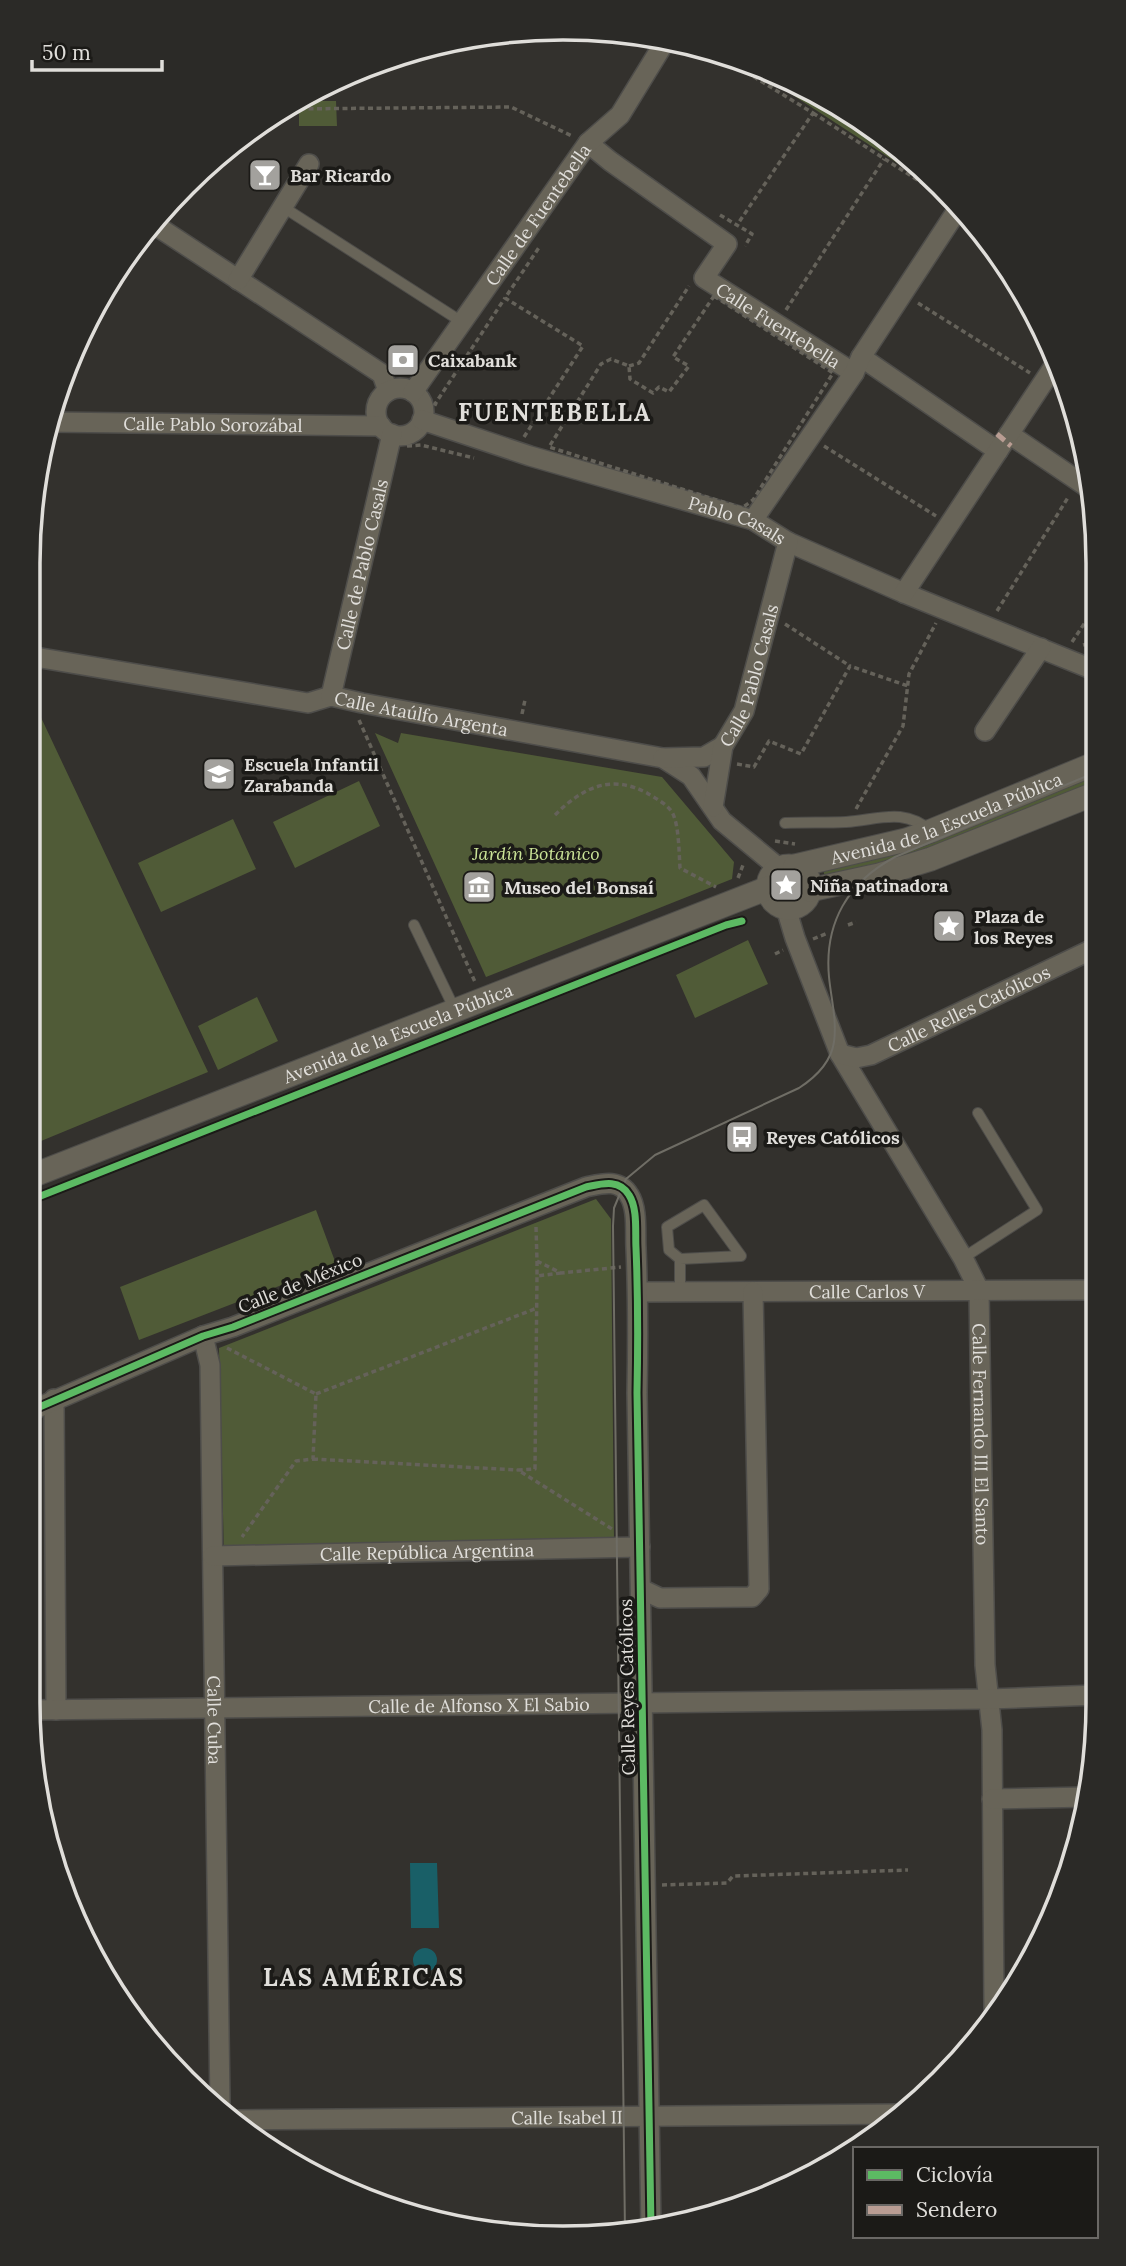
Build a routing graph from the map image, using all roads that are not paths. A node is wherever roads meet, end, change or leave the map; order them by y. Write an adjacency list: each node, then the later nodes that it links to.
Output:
1 (660, 49): 2 (street, Calle de Fuentebella)
2 (588, 143): 8 (street, Calle de Fuentebella); 9 (street, Calle Fuentebella)
3 (309, 164): 4 (street)
4 (283, 207): 7 (street); 8 (lane)
5 (949, 210): 9 (street, Calle Fuentebella)
6 (161, 229): 7 (street)
7 (238, 280): 11 (street)
8 (462, 322): 12 (street, Calle de Fuentebella)
9 (857, 365): 17 (street, Calle Fuentebella); 19 (street, Calle Fuentebella)
10 (1050, 373): 16 (street)
11 (388, 391): 12 (street); 15 (street)
12 (413, 392): 13 (street)
13 (422, 420): 15 (street); 19 (street, Pablo Casals)
14 (60, 422): 15 (street, Calle Pablo Sorozábal)
15 (386, 430): 25 (street, Calle de Pablo Casals)
16 (1009, 434): 17 (street); 18 (street)
17 (998, 452): 21 (street)
18 (1080, 488)
19 (753, 520): 20 (street, Pablo Casals)
20 (788, 542): 21 (street, Pablo Casals); 27 (street, Calle Pablo Casals)
21 (904, 593): 22 (street, Pablo Casals)
22 (1041, 648): 24 (street, Pablo Casals); 26 (street)
23 (40, 658): 25 (street, Calle Ataúlfo Argenta)
24 (1086, 666)
25 (331, 696): 28 (street, Calle Ataúlfo Argenta)
26 (985, 731)
27 (729, 752): 28 (street); 31 (street, Calle Pablo Casals)
28 (663, 758): 31 (street, Calle Ataúlfo Argenta)
29 (1086, 767): 33 (street, Avenida de la Escuela Pública)
30 (1086, 797): 36 (street, Avenida de la Escuela Pública)
31 (713, 807): 34 (street)
32 (785, 823): 33 (lane)
33 (931, 831): 34 (street, Avenida de la Escuela Pública)
34 (792, 860): 35 (street); 36 (street)
35 (768, 888): 37 (street); 40 (street, Avenida de la Escuela Pública)
36 (810, 890): 37 (street)
37 (786, 908): 41 (street, Calle Fernando III El Santo)
38 (414, 925): 40 (lane)
39 (1086, 957): 41 (street, Calle Relles Católicos)
40 (456, 1010): 43 (street, Avenida de la Escuela Pública)
41 (840, 1055): 45 (street, Calle Fernando III El Santo)
42 (978, 1113): 45 (lane)
43 (40, 1173)
44 (586, 1187): 51 (street, Calle Reyes Católicos); 52 (street, Calle de México)
45 (963, 1258): 47 (street, Calle Fernando III El Santo)
46 (680, 1259): 46 (lane); 49 (lane)
47 (979, 1290): 48 (street, Calle Carlos V); 50 (street, Calle Carlos V); 59 (street, Calle Fernando III El Santo)
48 (1086, 1290)
49 (680, 1292): 50 (street, Calle Carlos V); 51 (street, Calle Carlos V)
50 (753, 1292): 57 (street, Calle Reyes Católicos)
51 (638, 1293): 55 (street, Calle Reyes Católicos)
52 (203, 1336): 53 (street, Calle de México); 56 (street, Calle Cuba)
53 (54, 1399): 54 (street, Calle de México); 63 (street)
54 (40, 1406)
55 (640, 1547): 56 (street, Calle República Argentina); 57 (street, Calle Reyes Católicos)
56 (220, 1557): 61 (street, Calle Cuba)
57 (641, 1589): 60 (street, Calle Reyes Católicos)
58 (1086, 1695): 59 (street, Calle de Alfonso X El Sabio)
59 (989, 1699): 60 (street, Calle de Alfonso X El Sabio); 65 (street, Calle Fernando III El Santo)
60 (642, 1703): 61 (street, Calle de Alfonso X El Sabio); 69 (street, Calle Reyes Católicos)
61 (215, 1707): 63 (street, Calle de Alfonso X El Sabio); 67 (street, Calle Cuba)
62 (40, 1710): 63 (street, Calle de Alfonso X El Sabio)
63 (56, 1710)
64 (1077, 1797): 65 (street)
65 (992, 1799): 66 (street, Calle Fernando III El Santo)
66 (994, 1999)
67 (220, 2098)
68 (886, 2114): 69 (street, Calle Isabel II)
69 (650, 2116): 70 (street, Calle Isabel II); 71 (street, Calle Reyes Católicos)
70 (248, 2120)
71 (651, 2218)

